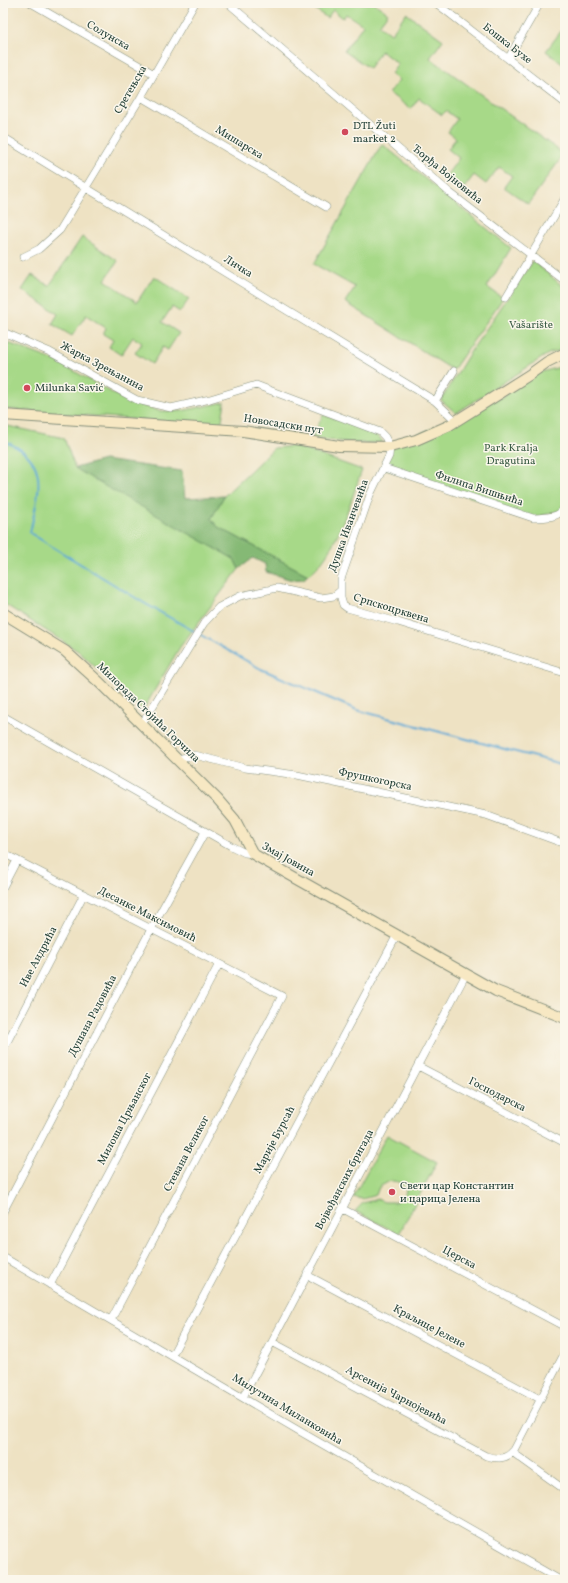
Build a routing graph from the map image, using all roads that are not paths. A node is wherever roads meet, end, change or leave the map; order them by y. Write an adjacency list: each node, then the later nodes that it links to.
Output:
1 (32, 3): 7 (street, Солунска)
2 (195, 3): 7 (street, Сретењска)
3 (228, 3): 14 (street, Ђорђа Војновића)
4 (436, 3): 6 (street, Бошка Бухе)
5 (540, 3): 6 (street)
6 (508, 58): 9 (street, Бошка Бухе)
7 (154, 74): 8 (street, Сретењска)
8 (141, 97): 11 (street, Сретењска); 13 (street, Мишарска)
9 (565, 103)
10 (3, 137): 11 (street, Личка)
11 (86, 189): 15 (street, Сретењска); 23 (street, Личка)
12 (565, 198): 14 (street)
13 (326, 207)
14 (531, 256): 16 (street, Ђорђа Војновића); 17 (street)
15 (23, 257)
16 (565, 282)
17 (506, 297)
18 (3, 332): 26 (street, Жарка Зрењанина)
19 (565, 354): 21 (street, Новосадски пут)
20 (565, 360): 21 (street, Новосадски пут)
21 (539, 369): 25 (street, Новосадски пут)
22 (454, 371): 23 (street)
23 (435, 401): 25 (street, Личка)
24 (3, 415): 26 (street, Новосадски пут)
25 (456, 421): 26 (street, Новосадски пут)
26 (390, 447): 27 (street, Душка Иванчевића)
27 (384, 468): 28 (street, Филипа Вишњића); 29 (street, Душка Иванчевића)
28 (565, 507)
29 (340, 591): 31 (street, Српскоцрквена); 33 (street, Српскоцрквена)
30 (3, 613): 33 (street, Милорада Стојића Горчила)
31 (565, 674)
32 (3, 716): 35 (street, Змај Јовина)
33 (142, 724): 34 (street, Милорада Стојића Горчила)
34 (178, 759): 36 (street, Фрушкогорска); 38 (street, Милорада Стојића Горчила)
35 (205, 832): 38 (street, Змај Јовина); 42 (street, Душана Радовића)
36 (565, 844)
37 (3, 853): 39 (street, Десанке Максимовић)
38 (253, 854): 43 (street, Змај Јовина)
39 (18, 860): 40 (street); 41 (street, Десанке Максимовић)
40 (3, 887)
41 (84, 894): 42 (street, Десанке Максимовић); 48 (street, Иве Андрића)
42 (151, 929): 44 (street, Десанке Максимовић); 52 (street, Душана Радовића)
43 (397, 935): 45 (street, Змај Јовина); 60 (street, Марије Бурсаћ)
44 (219, 964): 46 (street, Десанке Максимовић); 55 (street, Милоша Црњанског)
45 (466, 974): 47 (street, Змај Јовина); 49 (street, Војвођанских бригада)
46 (282, 996): 56 (street, Стевана Великог)
47 (565, 1018)
48 (3, 1050)
49 (418, 1066): 50 (street, Господарска); 51 (street, Војвођанских бригада)
50 (565, 1142)
51 (343, 1209): 54 (street, Војвођанских бригада); 57 (street, Церска)
52 (3, 1212)
53 (3, 1257): 55 (street, Милутина Миланковића)
54 (307, 1275): 58 (street, Војвођанских бригада); 62 (street, Краљице Јелене)
55 (50, 1285): 56 (street, Милутина Миланковића)
56 (111, 1320): 60 (street, Милутина Миланковића)
57 (565, 1327)
58 (272, 1342): 61 (street, Војвођанских бригада); 63 (street, Арсенија Чарнојевића)
59 (565, 1352): 62 (street)
60 (172, 1355): 61 (street, Милутина Миланковића)
61 (243, 1397): 65 (street, Милутина Миланковића)
62 (540, 1399): 63 (street)
63 (513, 1451): 64 (street)
64 (565, 1490)
65 (560, 1580)

